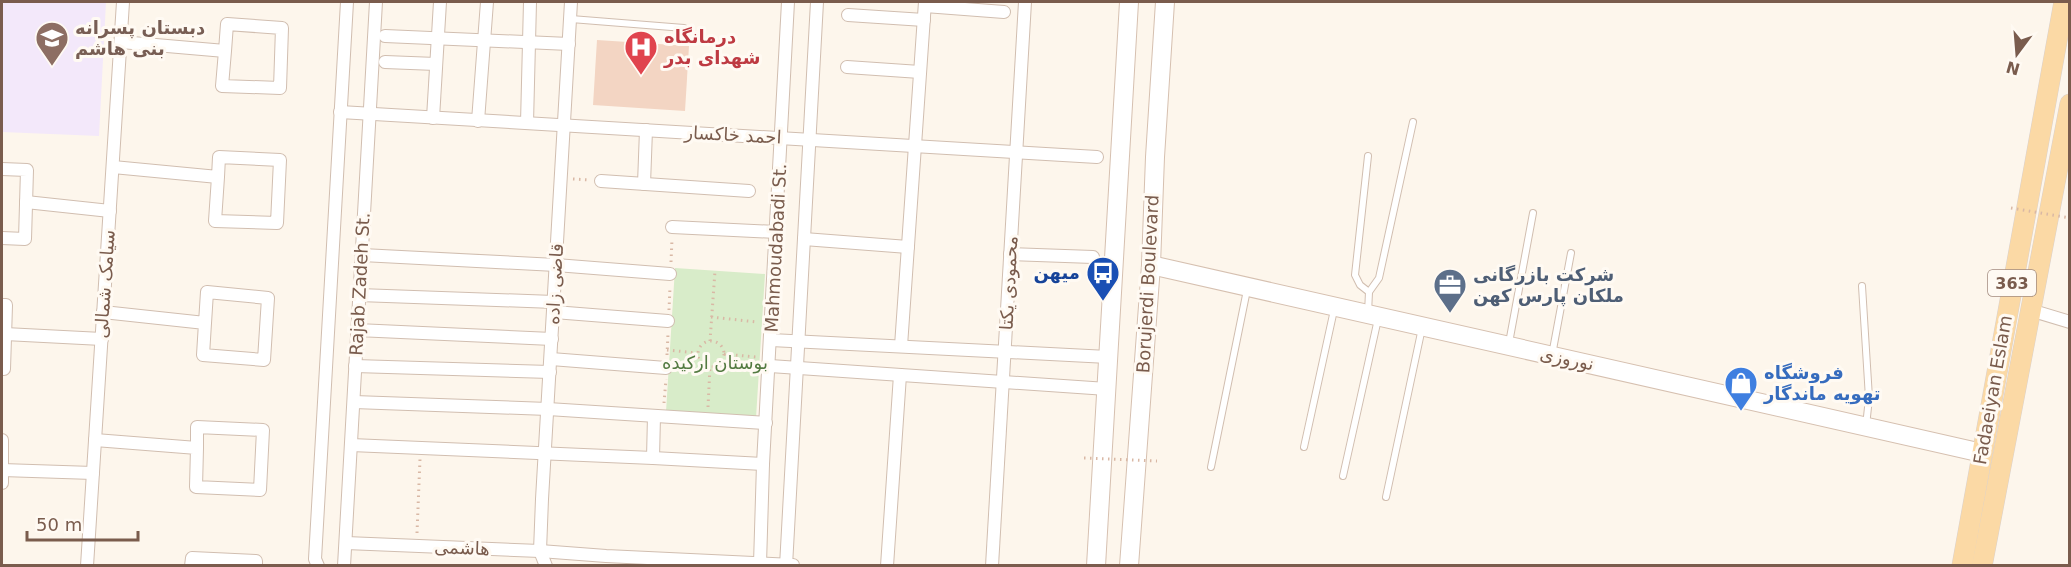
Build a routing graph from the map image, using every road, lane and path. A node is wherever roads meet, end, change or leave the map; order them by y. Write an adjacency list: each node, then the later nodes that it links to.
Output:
1 (123, 2): 23 (street, سیامک شمالی)
2 (347, 2): 32 (street, Rajab Zadeh St.)
3 (376, 2): 33 (street, Rajab Zadeh St.)
4 (440, 2): 21 (street)
5 (487, 2): 22 (street)
6 (530, 2): 24 (street)
7 (572, 2): 17 (street, قاضی زاده)
8 (788, 2): 40 (street, Mahmoudabadi St.)
9 (817, 2): 41 (street, Mahmoudabadi St.)
10 (1025, 2): 43 (street, محمودی یکتا)
11 (1129, 2): 101 (main road, Borujerdi Boulevard)
12 (1165, 2): 68 (main road, Borujerdi Boulevard)
13 (2064, 2): 125 (main road, Fadaeiyan Eslam / 363)
14 (925, 4): 15 (street); 18 (street)
15 (1004, 12)
16 (848, 15): 18 (street)
17 (571, 19): 19 (lane); 25 (street, قاضی زاده)
18 (924, 20): 30 (street)
19 (684, 28)
20 (385, 36): 21 (street)
21 (437, 38): 22 (street); 28 (street)
22 (484, 40): 24 (street); 35 (street)
23 (121, 42): 26 (street); 46 (street, سیامک شمالی)
24 (529, 42): 25 (street); 37 (street)
25 (569, 44): 38 (street, قاضی زاده)
26 (225, 51): 26 (street)
27 (385, 62): 28 (street)
28 (436, 64): 34 (street)
29 (847, 67): 30 (street)
30 (920, 72): 42 (street)
31 (2069, 111): 78 (main road, Fadaeiyan Eslam / 363)
32 (340, 112): 33 (street, احمد خاکسار); 141 (street, Rajab Zadeh St.)
33 (369, 114): 34 (street, احمد خاکسار); 65 (street, Rajab Zadeh St.)
34 (433, 118): 35 (street, احمد خاکسار)
35 (478, 120): 37 (street, احمد خاکسار)
36 (1413, 122): 73 (lane)
37 (527, 123): 38 (street, احمد خاکسار)
38 (564, 126): 39 (street, احمد خاکسار); 49 (street, قاضی زاده)
39 (646, 130): 40 (street, احمد خاکسار); 51 (street)
40 (781, 138): 41 (street, احمد خاکسار); 59 (street, Mahmoudabadi St.)
41 (810, 140): 42 (street, احمد خاکسار); 61 (street, Mahmoudabadi St.)
42 (915, 146): 43 (street, احمد خاکسار); 62 (street)
43 (1016, 152): 45 (street, احمد خاکسار); 64 (street, محمودی یکتا)
44 (1368, 156): 73 (lane)
45 (1097, 157)
46 (113, 167): 48 (street); 55 (street, سیامک شمالی)
47 (2, 169): 53 (street)
48 (218, 177): 48 (street)
49 (561, 178): 50 (path); 67 (street, قاضی زاده)
50 (601, 181): 51 (street)
51 (644, 184): 52 (street)
52 (750, 191)
53 (26, 202): 55 (street); 60 (street)
54 (2011, 208): 57 (path, bridge)
55 (110, 211): 79 (street, سیامک شمالی)
56 (1533, 213): 95 (lane)
57 (2070, 218)
58 (672, 227): 59 (street); 70 (path)
59 (776, 232): 92 (street, Mahmoudabadi St.)
60 (2, 238)
61 (804, 239): 62 (street); 93 (street, Mahmoudabadi St.)
62 (908, 247): 94 (street)
63 (1571, 252): 100 (lane)
64 (1010, 254): 66 (street); 97 (street, محمودی یکتا)
65 (362, 255): 67 (street); 74 (street, Rajab Zadeh St.)
66 (1093, 257)
67 (556, 265): 70 (street); 76 (street, قاضی زاده)
68 (1152, 265): 72 (main road, نوروزی); 154 (main road, Borujerdi Boulevard)
69 (715, 271): 81 (path)
70 (670, 274): 82 (path)
71 (1862, 286): 118 (lane)
72 (1248, 287): 77 (main road, نوروزی); 131 (lane)
73 (1369, 292): 80 (lane)
74 (359, 295): 76 (street); 87 (street, Rajab Zadeh St.)
75 (2, 305): 88 (street)
76 (554, 307): 82 (street); 90 (street, قاضی زاده)
77 (1335, 307): 80 (main road, نوروزی); 123 (lane)
78 (2030, 310): 84 (street); 156 (main road, Fadaeiyan Eslam / 363)
79 (104, 312): 85 (street); 89 (street, سیامک شمالی)
80 (1373, 315): 86 (main road, نوروزی); 134 (lane)
81 (711, 317): 83 (path); 91 (path)
82 (668, 321): 96 (path)
83 (762, 322)
84 (2070, 322)
85 (205, 323): 85 (street)
86 (1423, 327): 95 (main road, نوروزی); 136 (lane)
87 (357, 330): 90 (street); 104 (street, Rajab Zadeh St.)
88 (5, 334): 89 (street); 108 (street)
89 (102, 339): 120 (street, سیامک شمالی)
90 (552, 339): 102 (street, قاضی زاده)
91 (710, 340): 98 (path); 99 (path)
92 (771, 340): 93 (street); 103 (street, Mahmoudabadi St.)
93 (798, 341): 94 (street); 107 (street, Mahmoudabadi St.)
94 (901, 346): 97 (street)
95 (1508, 346): 100 (main road, نوروزی)
96 (667, 350): 98 (path); 106 (path)
97 (1005, 352): 101 (street); 111 (street, محمودی یکتا)
98 (698, 353): 105 (path)
99 (724, 354): 103 (path); 105 (path)
100 (1552, 356): 118 (main road, نوروزی)
101 (1108, 357): 112 (main road, Borujerdi Boulevard)
102 (551, 359): 106 (street); 109 (street, قاضی زاده)
103 (770, 362): 107 (street); 117 (street, Mahmoudabadi St.)
104 (356, 366): 109 (street); 113 (street, Rajab Zadeh St.)
105 (710, 367): 115 (path)
106 (666, 368): 116 (path)
107 (797, 368): 110 (street); 144 (street, Mahmoudabadi St.)
108 (2, 369)
109 (550, 372): 114 (street, قاضی زاده)
110 (900, 375): 111 (street); 151 (street)
111 (1003, 382): 112 (street); 152 (street, محمودی یکتا)
112 (1107, 389): 153 (main road, Borujerdi Boulevard)
113 (354, 402): 114 (street); 121 (street, Rajab Zadeh St.)
114 (548, 409): 116 (street); 126 (street, قاضی زاده)
115 (707, 414)
116 (659, 416): 117 (street); 127 (street)
117 (766, 423): 130 (street, Mahmoudabadi St.)
118 (1866, 427): 125 (main road, نوروزی)
119 (2, 440): 132 (street)
120 (95, 440): 124 (street); 133 (street, سیامک شمالی)
121 (351, 445): 122 (street); 137 (street, Rajab Zadeh St.)
122 (420, 447): 126 (street); 138 (path)
123 (1304, 447)
124 (197, 448): 124 (street)
125 (1982, 453): 155 (main road, Fadaeiyan Eslam / 363)
126 (545, 454): 127 (street); 139 (street, قاضی زاده)
127 (653, 458): 130 (street)
128 (1084, 458): 129 (path, bridge)
129 (1157, 461)
130 (763, 464): 143 (street, Mahmoudabadi St.)
131 (1211, 467)
132 (2, 470): 133 (street); 135 (street)
133 (93, 473): 145 (street, سیامک شمالی)
134 (1342, 476)
135 (2, 483)
136 (1386, 497)
137 (346, 543): 138 (street, هاشمی); 148 (street, Rajab Zadeh St.)
138 (417, 547): 139 (street, هاشمی)
139 (540, 551): 140 (street, هاشمی); 149 (street, قاضی زاده)
140 (610, 561): 142 (street, هاشمی)
141 (316, 562)
142 (679, 563): 143 (street, هاشمی)
143 (761, 565): 144 (street, هاشمی)
144 (786, 565): 150 (street, هاشمی)
145 (87, 566)
146 (191, 566): 147 (street)
147 (256, 566)
148 (345, 566)
149 (546, 566)
150 (794, 566)
151 (887, 566)
152 (992, 566)
153 (1096, 566)
154 (1129, 566)
155 (1962, 566)
156 (1982, 566)

